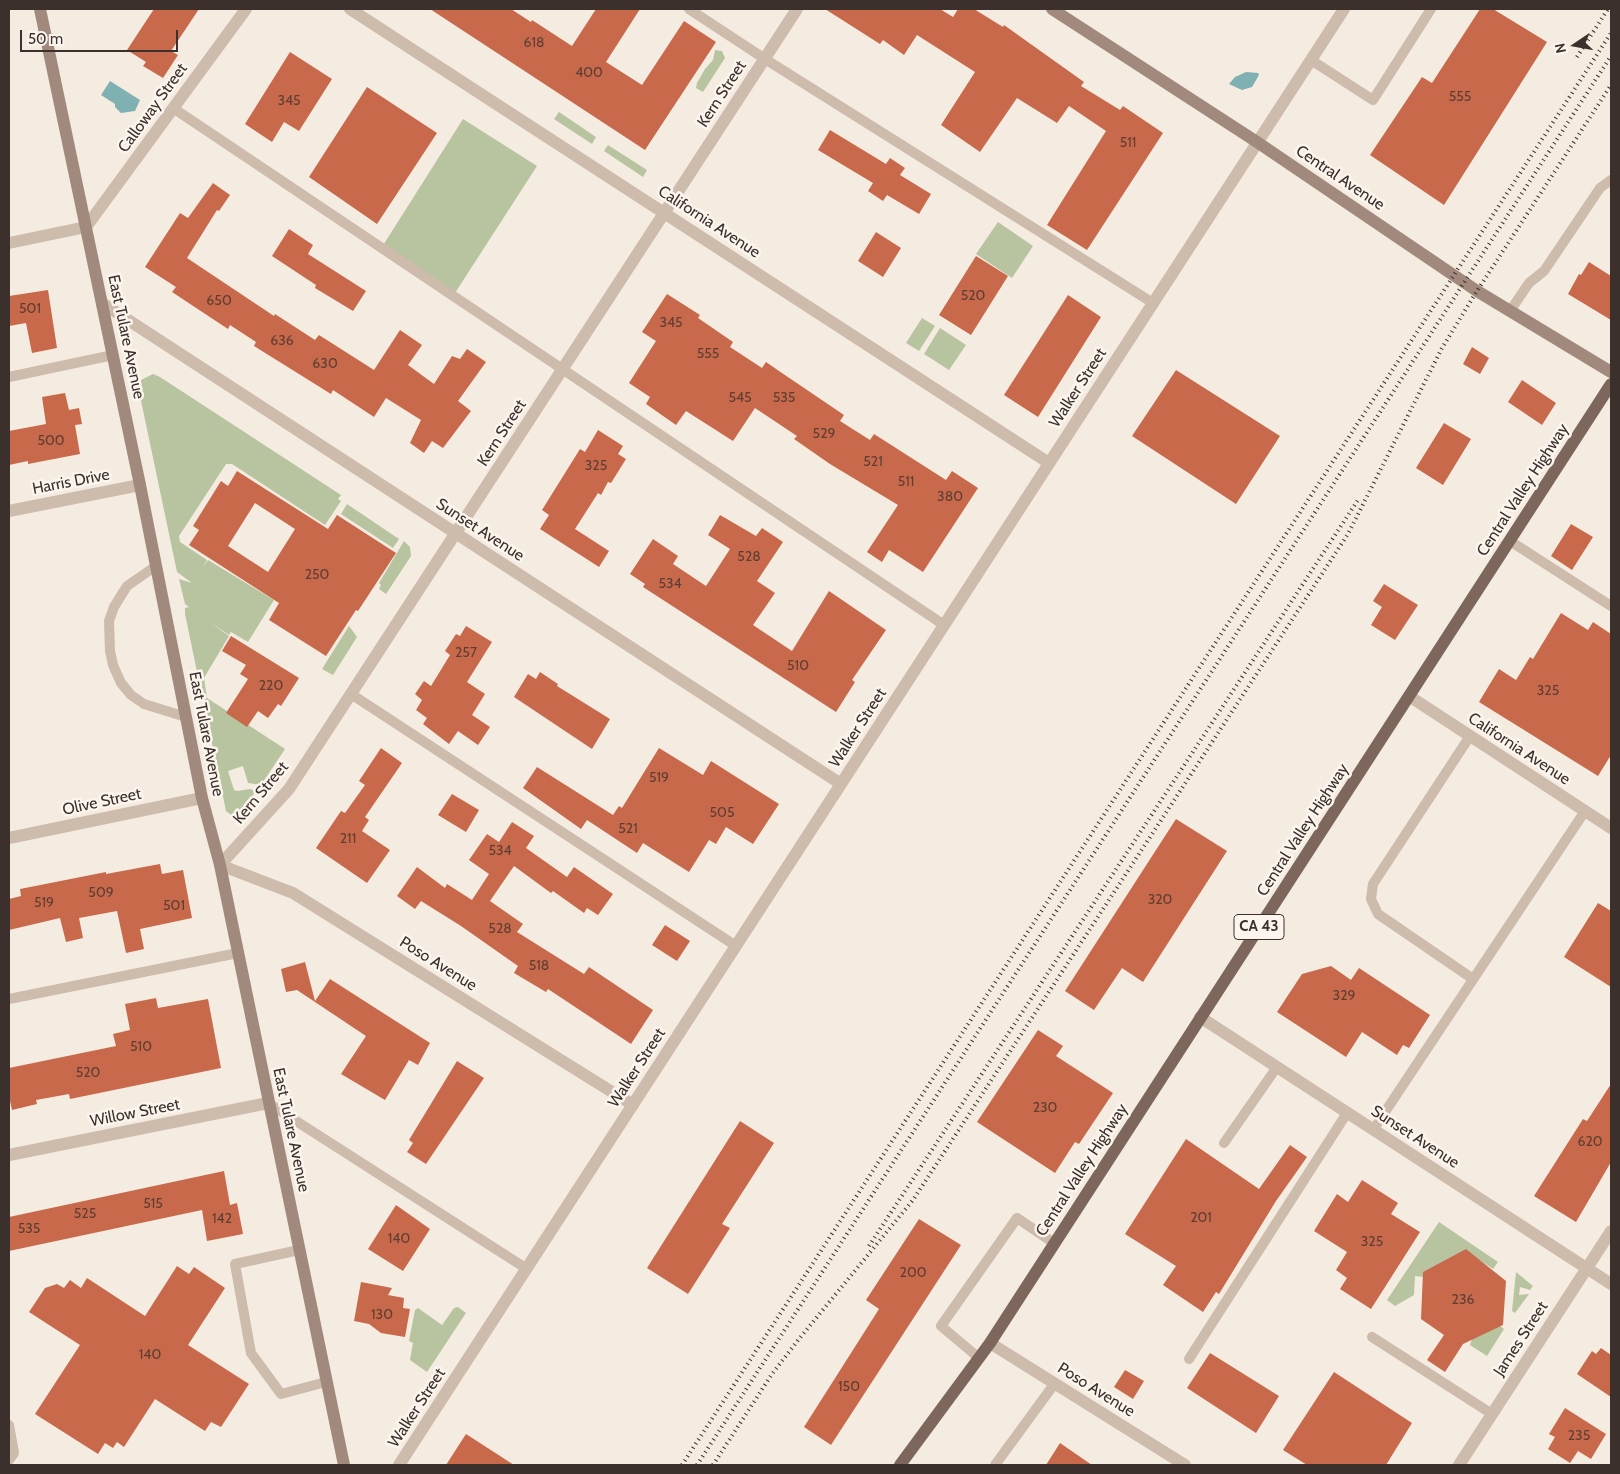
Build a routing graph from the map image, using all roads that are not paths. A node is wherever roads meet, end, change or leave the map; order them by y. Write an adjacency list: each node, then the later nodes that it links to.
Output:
1 (40, 9): 15 (street, East Tulare Avenue)
2 (246, 9): 11 (street, Calloway Street)
3 (350, 9): 14 (street, California Avenue)
4 (689, 9): 9 (lane)
5 (797, 9): 9 (street, Kern Street)
6 (1052, 9): 12 (street, Central Avenue)
7 (1344, 9): 10 (street, Walker Street)
8 (1432, 9): 10 (lane)
9 (765, 59): 14 (street, Kern Street); 18 (lane)
10 (1311, 60): 12 (street, Walker Street)
11 (173, 108): 15 (street, Calloway Street); 21 (lane)
12 (1258, 142): 18 (street, Walker Street); 19 (street, Central Avenue)
13 (1611, 180): 19 (lane)
14 (664, 213): 21 (street, Kern Street); 25 (street, California Avenue)
15 (86, 227): 16 (street); 17 (street, East Tulare Avenue)
16 (9, 243)
17 (102, 303): 20 (street, East Tulare Avenue); 28 (street, Sunset Avenue)
18 (1153, 303): 25 (street, Walker Street)
19 (1510, 311): 22 (street, Central Avenue)
20 (112, 355): 23 (lane); 26 (street, East Tulare Avenue)
21 (563, 369): 28 (street, Kern Street); 32 (lane)
22 (1611, 372)
23 (9, 377)
24 (1611, 384): 29 (main road, Central Valley Highway / CA 43)
25 (1049, 463): 32 (street, Walker Street)
26 (140, 484): 27 (street, Harris Drive); 30 (street, East Tulare Avenue)
27 (9, 511)
28 (456, 534): 33 (street, Kern Street); 37 (street, Sunset Avenue)
29 (1510, 541): 31 (lane); 34 (main road, Central Valley Highway / CA 43)
30 (156, 566): 35 (street, East Tulare Avenue); 35 (lane)
31 (1611, 606)
32 (944, 625): 37 (street, Walker Street)
33 (352, 694): 42 (street, Kern Street); 43 (lane)
34 (1409, 696): 36 (street, California Avenue); 47 (main road, Central Valley Highway / CA 43)
35 (186, 717): 38 (street, East Tulare Avenue)
36 (1470, 736): 39 (street, California Avenue); 45 (lane)
37 (841, 784): 43 (street, Walker Street)
38 (202, 798): 41 (street, Olive Street); 42 (street, East Tulare Avenue)
39 (1585, 811): 40 (street, California Avenue); 45 (lane)
40 (1611, 828)
41 (9, 838)
42 (220, 865): 44 (street, East Tulare Avenue); 50 (street, Poso Avenue)
43 (736, 946): 50 (street, Walker Street)
44 (238, 953): 46 (lane); 49 (street, East Tulare Avenue)
45 (1473, 979): 52 (lane)
46 (9, 999)
47 (1200, 1017): 48 (street, Sunset Avenue); 56 (main road, Central Valley Highway / CA 43)
48 (1277, 1067): 51 (street, Sunset Avenue); 53 (lane)
49 (268, 1103): 54 (street, Willow Street); 57 (street, East Tulare Avenue); 59 (lane)
50 (633, 1105): 59 (street, Walker Street)
51 (1347, 1113): 52 (street, Sunset Avenue); 64 (lane)
52 (1373, 1130): 58 (street, Sunset Avenue)
53 (1224, 1143)
54 (9, 1155)
55 (1611, 1231): 58 (street, James Street)
56 (1054, 1243): 62 (main road, Central Valley Highway / CA 43); 63 (lane)
57 (299, 1250): 65 (street, East Tulare Avenue); 65 (lane)
58 (1587, 1268): 60 (street, Sunset Avenue); 67 (street, James Street)
59 (527, 1269): 71 (street, Walker Street)
60 (1611, 1284)
61 (1372, 1337): 67 (lane)
62 (990, 1343): 63 (main road, Central Valley Highway / CA 43); 66 (street, Poso Avenue)
63 (979, 1358): 72 (main road, Central Valley Highway / CA 43)
64 (1189, 1359)
65 (326, 1382): 70 (street, East Tulare Avenue)
66 (1055, 1383): 73 (lane); 74 (street, Poso Avenue)
67 (1492, 1414): 75 (street, James Street)
68 (9, 1425): 69 (lane)
69 (9, 1460)
70 (344, 1465)
71 (399, 1465)
72 (900, 1465)
73 (995, 1465)
74 (1185, 1465)
75 (1459, 1465)

